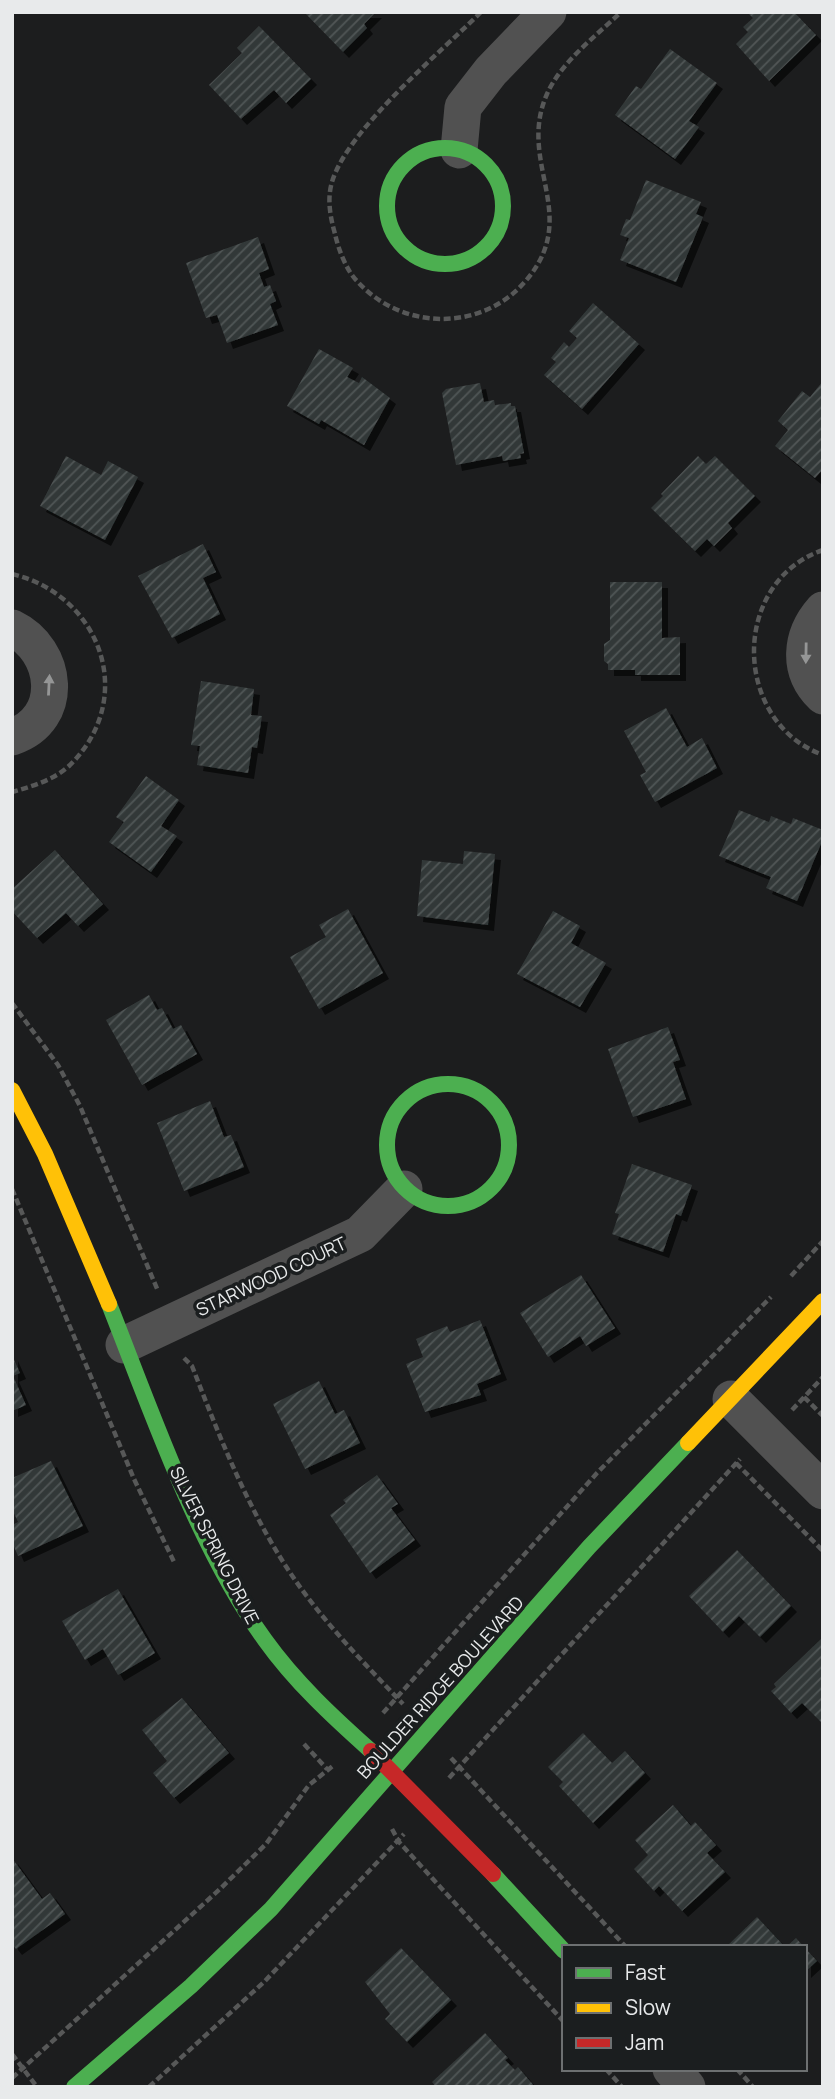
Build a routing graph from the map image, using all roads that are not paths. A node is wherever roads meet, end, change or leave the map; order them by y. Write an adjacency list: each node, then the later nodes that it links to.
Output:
1 (548, 12): 2 (street)
2 (459, 150): 2 (street)
3 (823, 610): 5 (street, one-way to 5)
4 (12, 628): 6 (street, one-way to 4)
5 (823, 696)
6 (12, 737)
7 (12, 1090): 10 (street, SILVER SPRING DRIVE)
8 (404, 1189): 8 (street); 10 (street, STARWOOD COURT)
9 (823, 1301): 11 (street, BOULDER RIDGE BOULEVARD)
10 (124, 1345): 13 (street, SILVER SPRING DRIVE)
11 (731, 1399): 12 (street); 13 (street, BOULDER RIDGE BOULEVARD)
12 (823, 1491)
13 (392, 1771): 14 (street, SILVER SPRING DRIVE); 16 (street, BOULDER RIDGE BOULEVARD)
14 (562, 1949)
15 (673, 2071): 17 (street)
16 (74, 2087)
17 (687, 2087)

